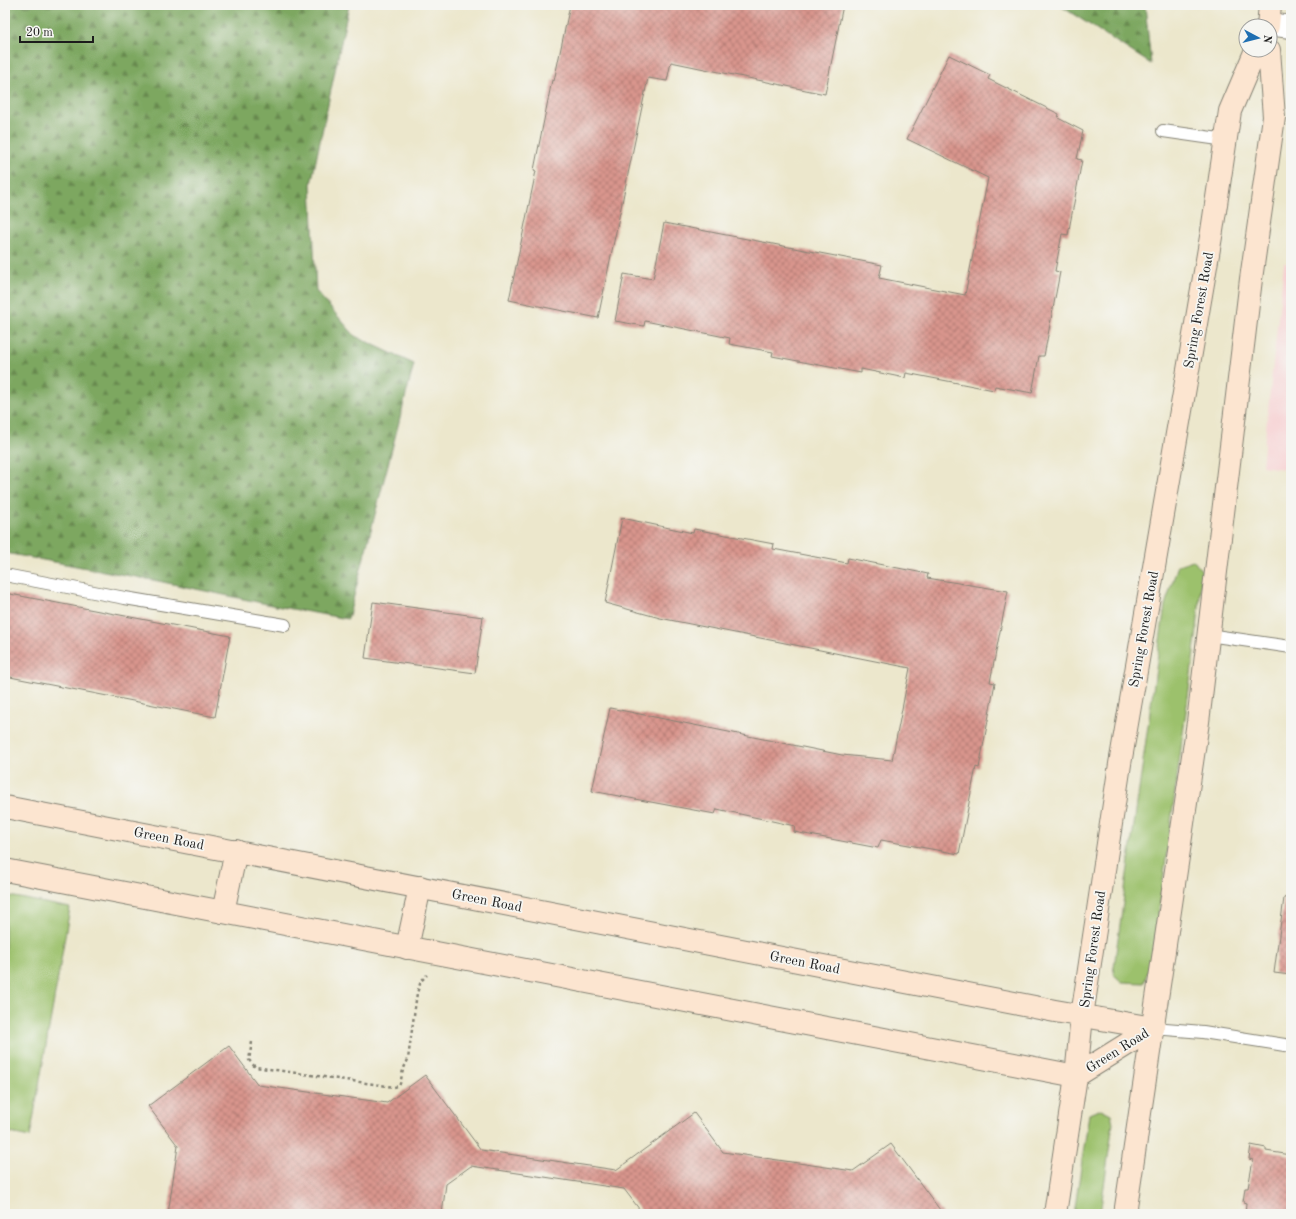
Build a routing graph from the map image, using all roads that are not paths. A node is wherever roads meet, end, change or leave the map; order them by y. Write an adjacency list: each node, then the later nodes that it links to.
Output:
1 (1278, 23): 2 (street)
2 (1291, 27)
3 (1253, 58): 6 (street, Spring Forest Road)
4 (1270, 58): 9 (street)
5 (1163, 131): 6 (lane)
6 (1226, 140): 17 (street, Spring Forest Road)
7 (5, 575): 8 (lane)
8 (285, 625)
9 (1208, 635): 10 (lane); 18 (street)
10 (1291, 647)
11 (5, 807): 12 (street, Green Road)
12 (236, 851): 14 (street, Green Road); 15 (street)
13 (5, 870): 15 (street, Green Road)
14 (420, 887): 16 (street); 17 (street, Green Road)
15 (223, 912): 16 (street, Green Road)
16 (407, 948): 20 (street, Green Road)
17 (1082, 1016): 18 (street, Green Road); 20 (street, Spring Forest Road)
18 (1153, 1028): 19 (lane); 20 (street, Green Road); 22 (street)
19 (1291, 1046)
20 (1076, 1076): 21 (street, Spring Forest Road)
21 (1055, 1214)
22 (1125, 1214)

